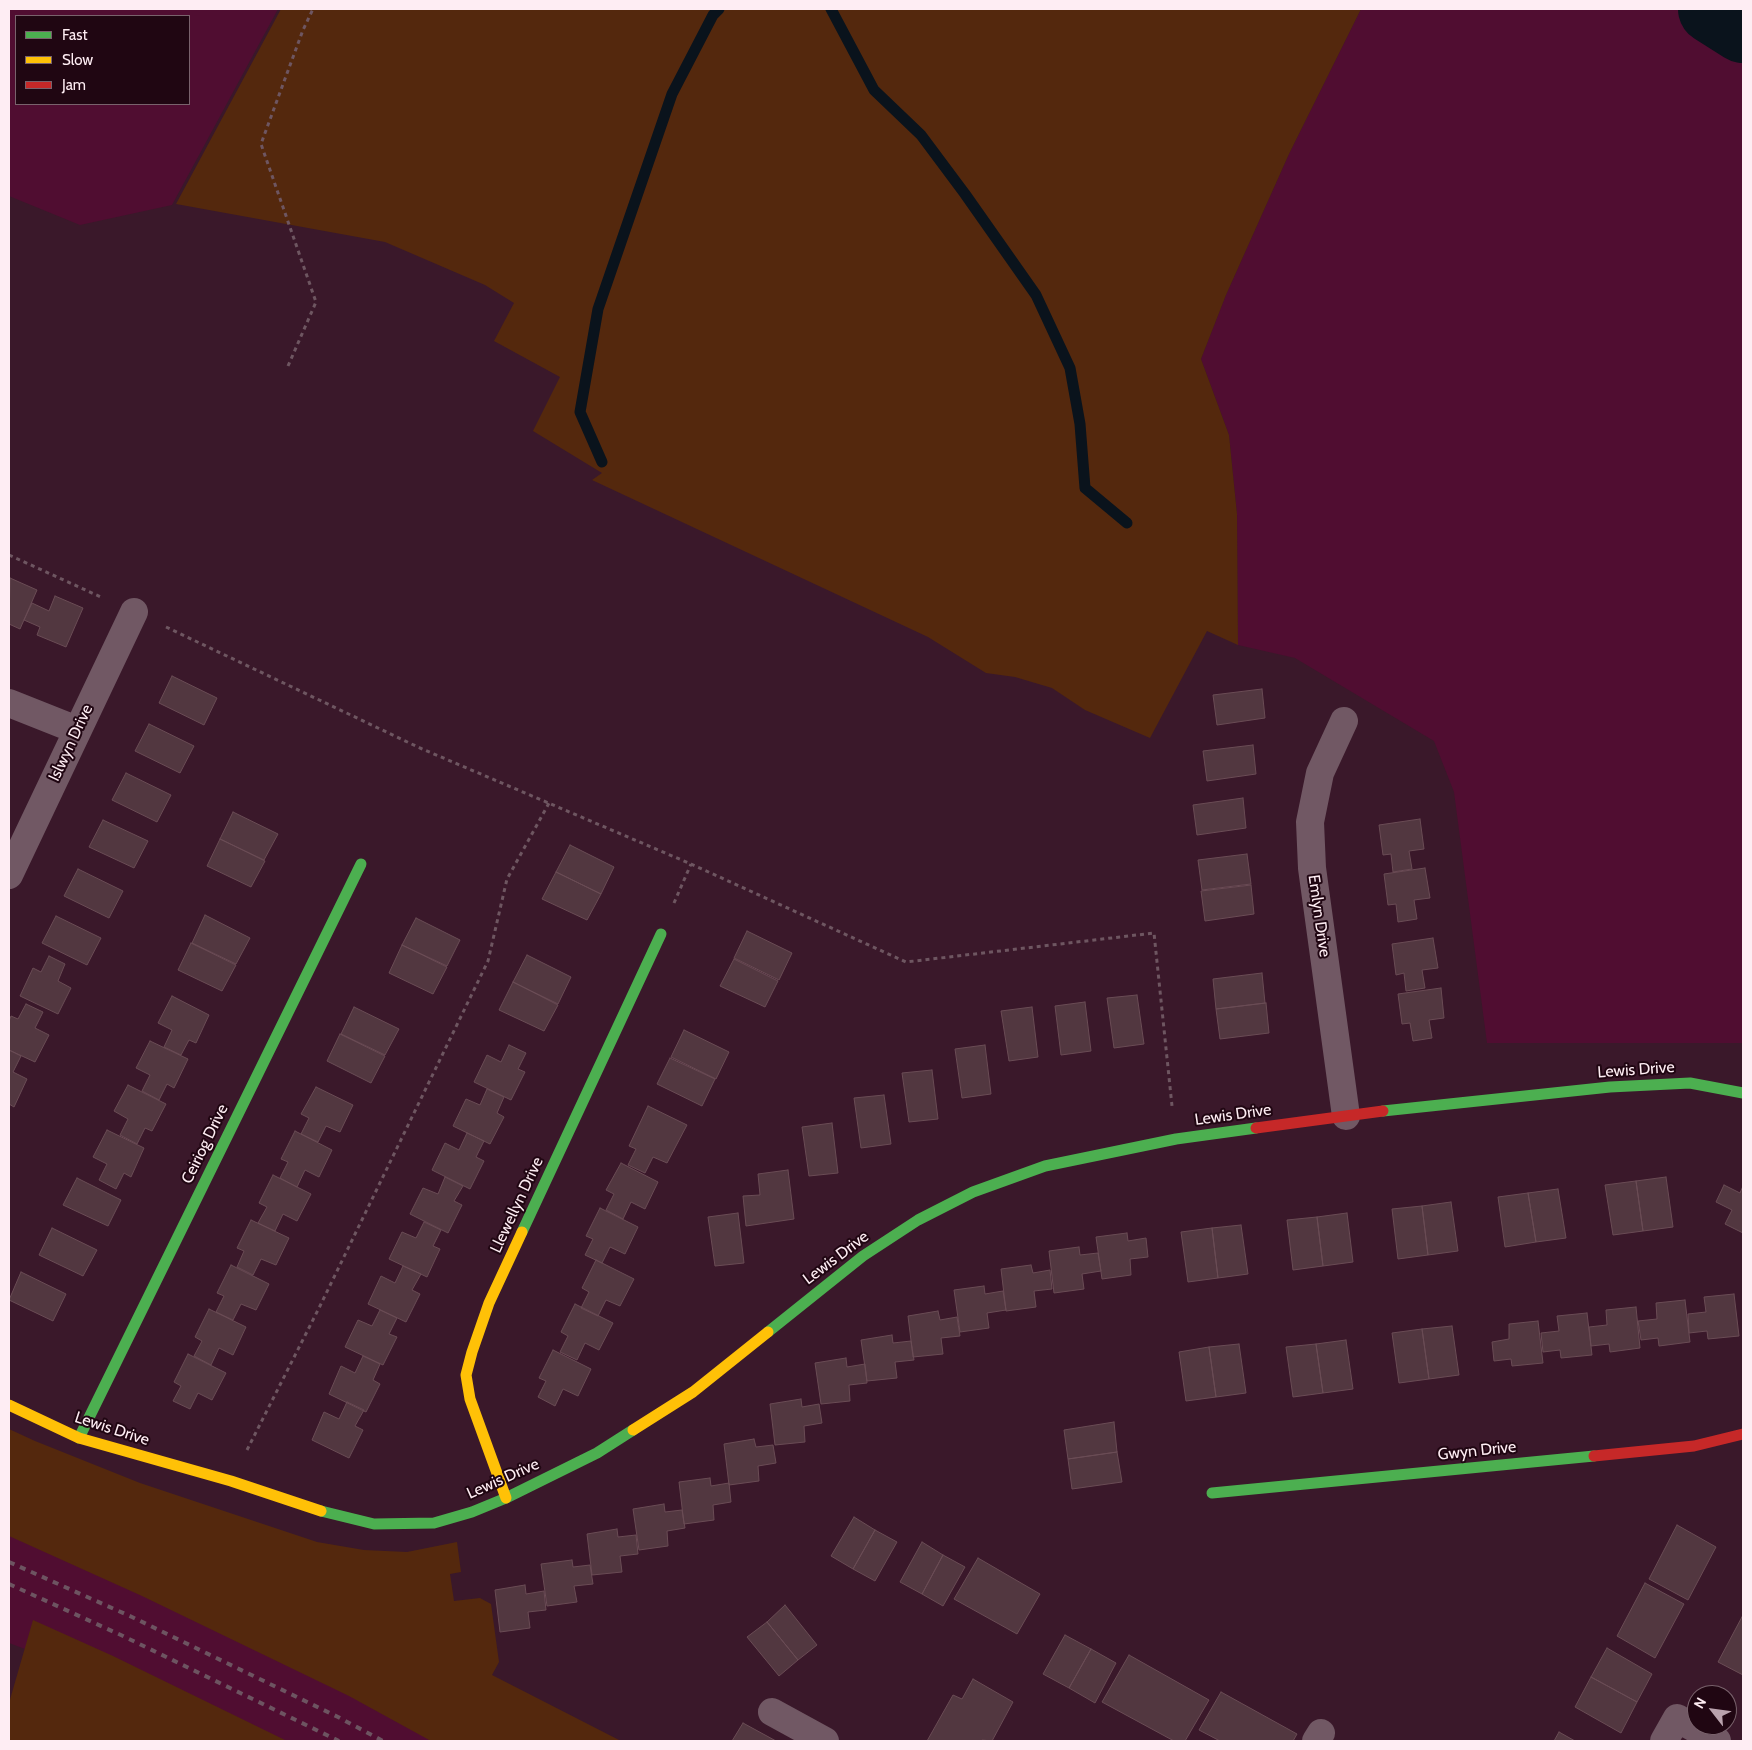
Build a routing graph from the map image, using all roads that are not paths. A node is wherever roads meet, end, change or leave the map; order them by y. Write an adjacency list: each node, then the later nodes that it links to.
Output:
1 (134, 612): 4 (street, Islwyn Drive)
2 (9, 703): 4 (street)
3 (1344, 721): 9 (street, Emlyn Drive)
4 (77, 730): 6 (street, Islwyn Drive)
5 (361, 864): 12 (street, Ceiriog Drive)
6 (9, 875)
7 (661, 934): 14 (street, Llewellyn Drive)
8 (1743, 1093): 9 (street, Lewis Drive)
9 (1346, 1116): 14 (street, Lewis Drive)
10 (9, 1404): 12 (street, Lewis Drive)
11 (1743, 1434): 13 (street, Gwyn Drive)
12 (79, 1438): 14 (street, Lewis Drive)
13 (1212, 1493)
14 (506, 1498)
15 (772, 1712): 16 (street)
16 (825, 1741)
17 (1664, 1741): 18 (street)
18 (1717, 1741)

